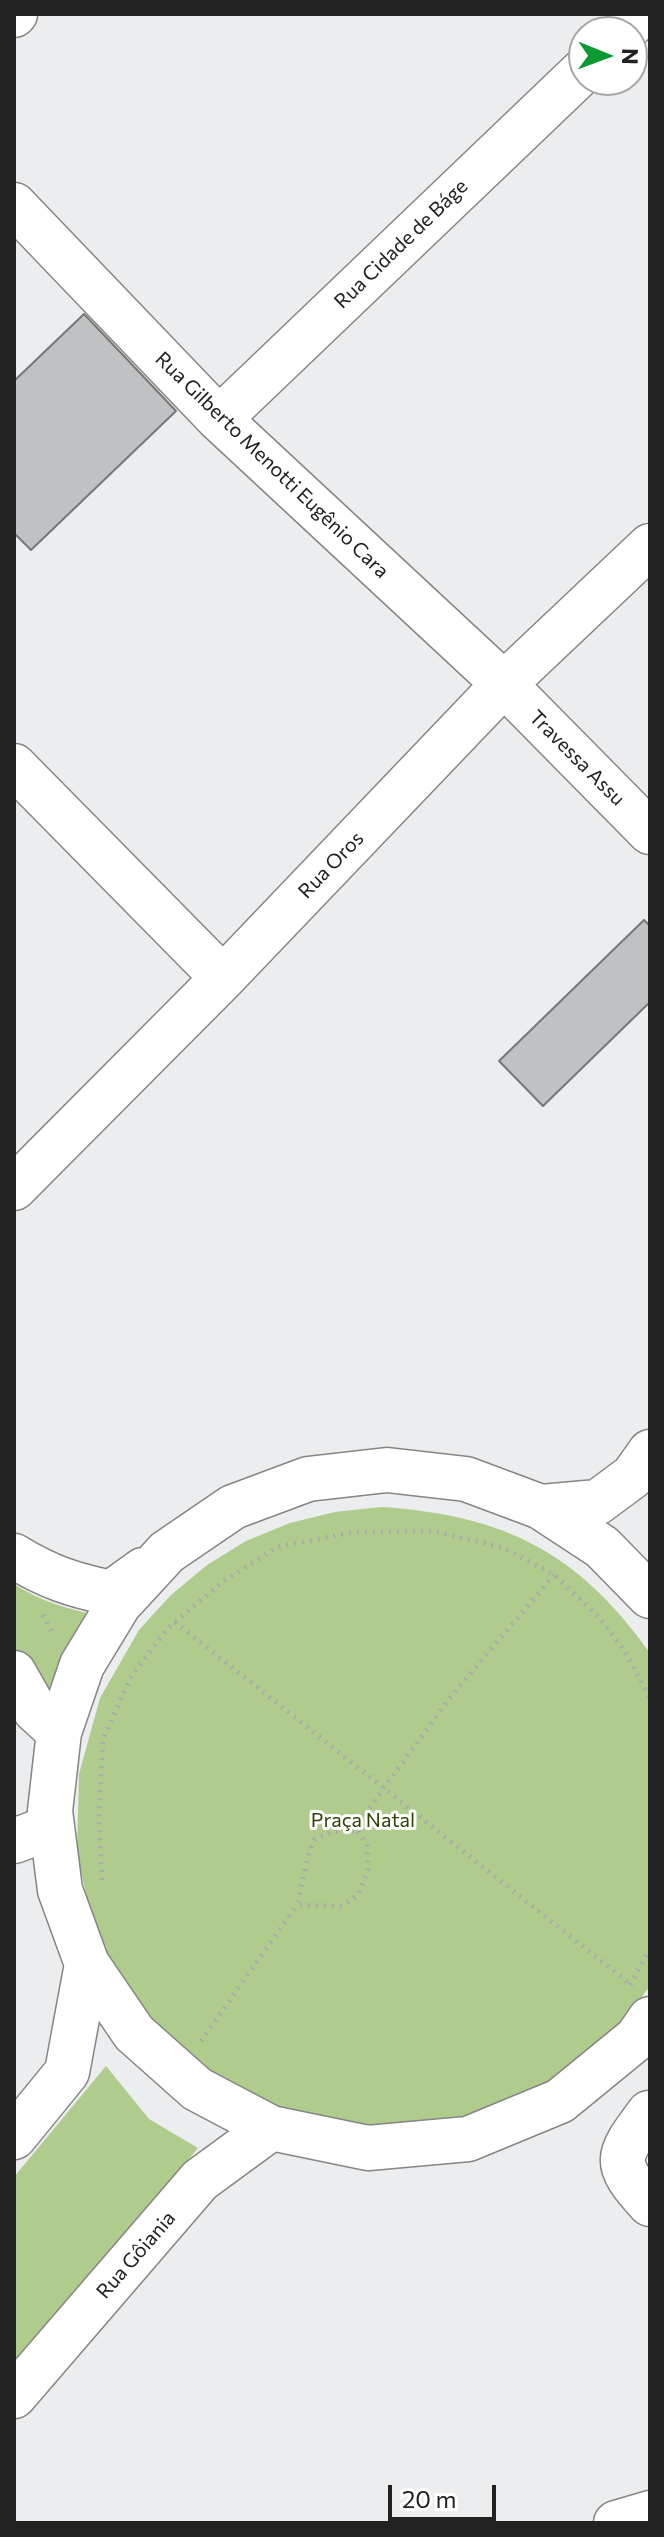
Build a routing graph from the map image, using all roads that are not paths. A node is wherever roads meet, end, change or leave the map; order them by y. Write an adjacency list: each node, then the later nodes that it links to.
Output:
1 (568, 85): 3 (street, Rua Cidade de Báge)
2 (14, 205): 3 (street, Rua Gilberto Menotti Eugênio Cara)
3 (219, 419): 5 (street, Rua Gilberto Menotti Eugênio Cara)
4 (650, 546): 5 (street, Rua Oros)
5 (504, 684): 7 (street, Travessa Assu); 8 (street, Rua Oros)
6 (14, 766): 8 (street)
7 (650, 832)
8 (223, 978): 9 (street, Rua Oros)
9 (14, 1188)
10 (650, 1452): 11 (street)
11 (541, 1507): 12 (street); 14 (street)
12 (167, 1552): 13 (street); 16 (street)
13 (14, 1556)
14 (650, 1596)
15 (14, 1673): 16 (street)
16 (59, 1732): 17 (street)
17 (33, 1834): 18 (street)
18 (87, 1964): 21 (street); 22 (street)
19 (635, 1999): 21 (street)
20 (649, 2113): 23 (street)
21 (271, 2128): 24 (street, Rua Gôiania)
22 (14, 2137)
23 (650, 2204)
24 (14, 2396)

